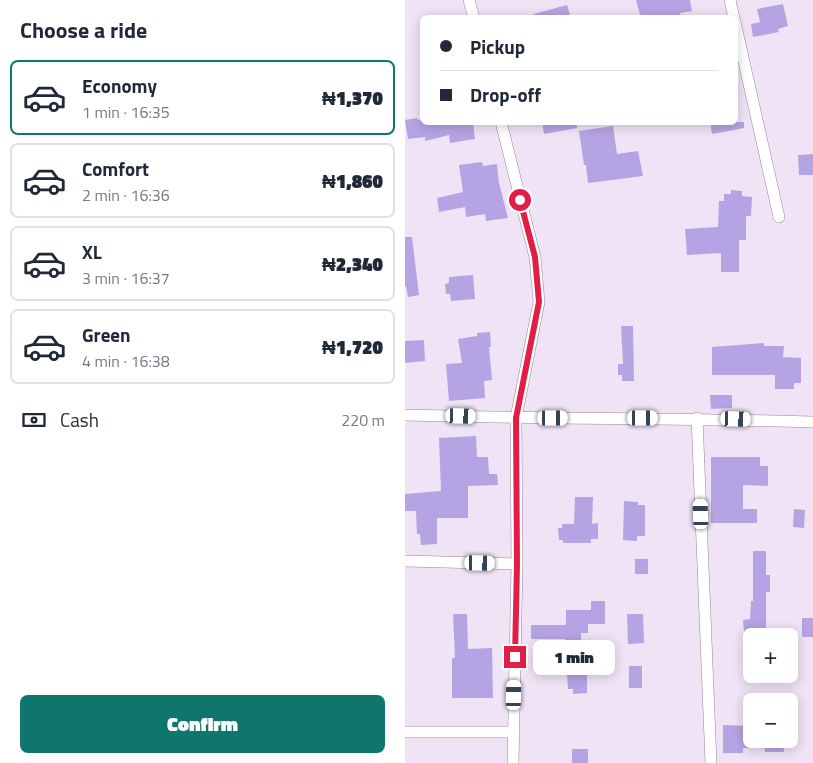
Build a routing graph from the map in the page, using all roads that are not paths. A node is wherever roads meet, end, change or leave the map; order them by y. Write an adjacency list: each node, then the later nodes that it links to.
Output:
1 (469, 0): 3 (street)
2 (730, 0): 4 (street)
3 (473, 15)
4 (733, 15)
5 (738, 35): 7 (street)
6 (502, 125): 9 (street)
7 (779, 217)
8 (405, 415): 9 (street)
9 (516, 418): 10 (street); 13 (street)
10 (697, 418): 11 (street); 17 (street)
11 (813, 422)
12 (405, 561): 13 (street)
13 (517, 564): 15 (street)
14 (405, 732): 15 (street)
15 (513, 732): 16 (street)
16 (513, 763)
17 (711, 763)

